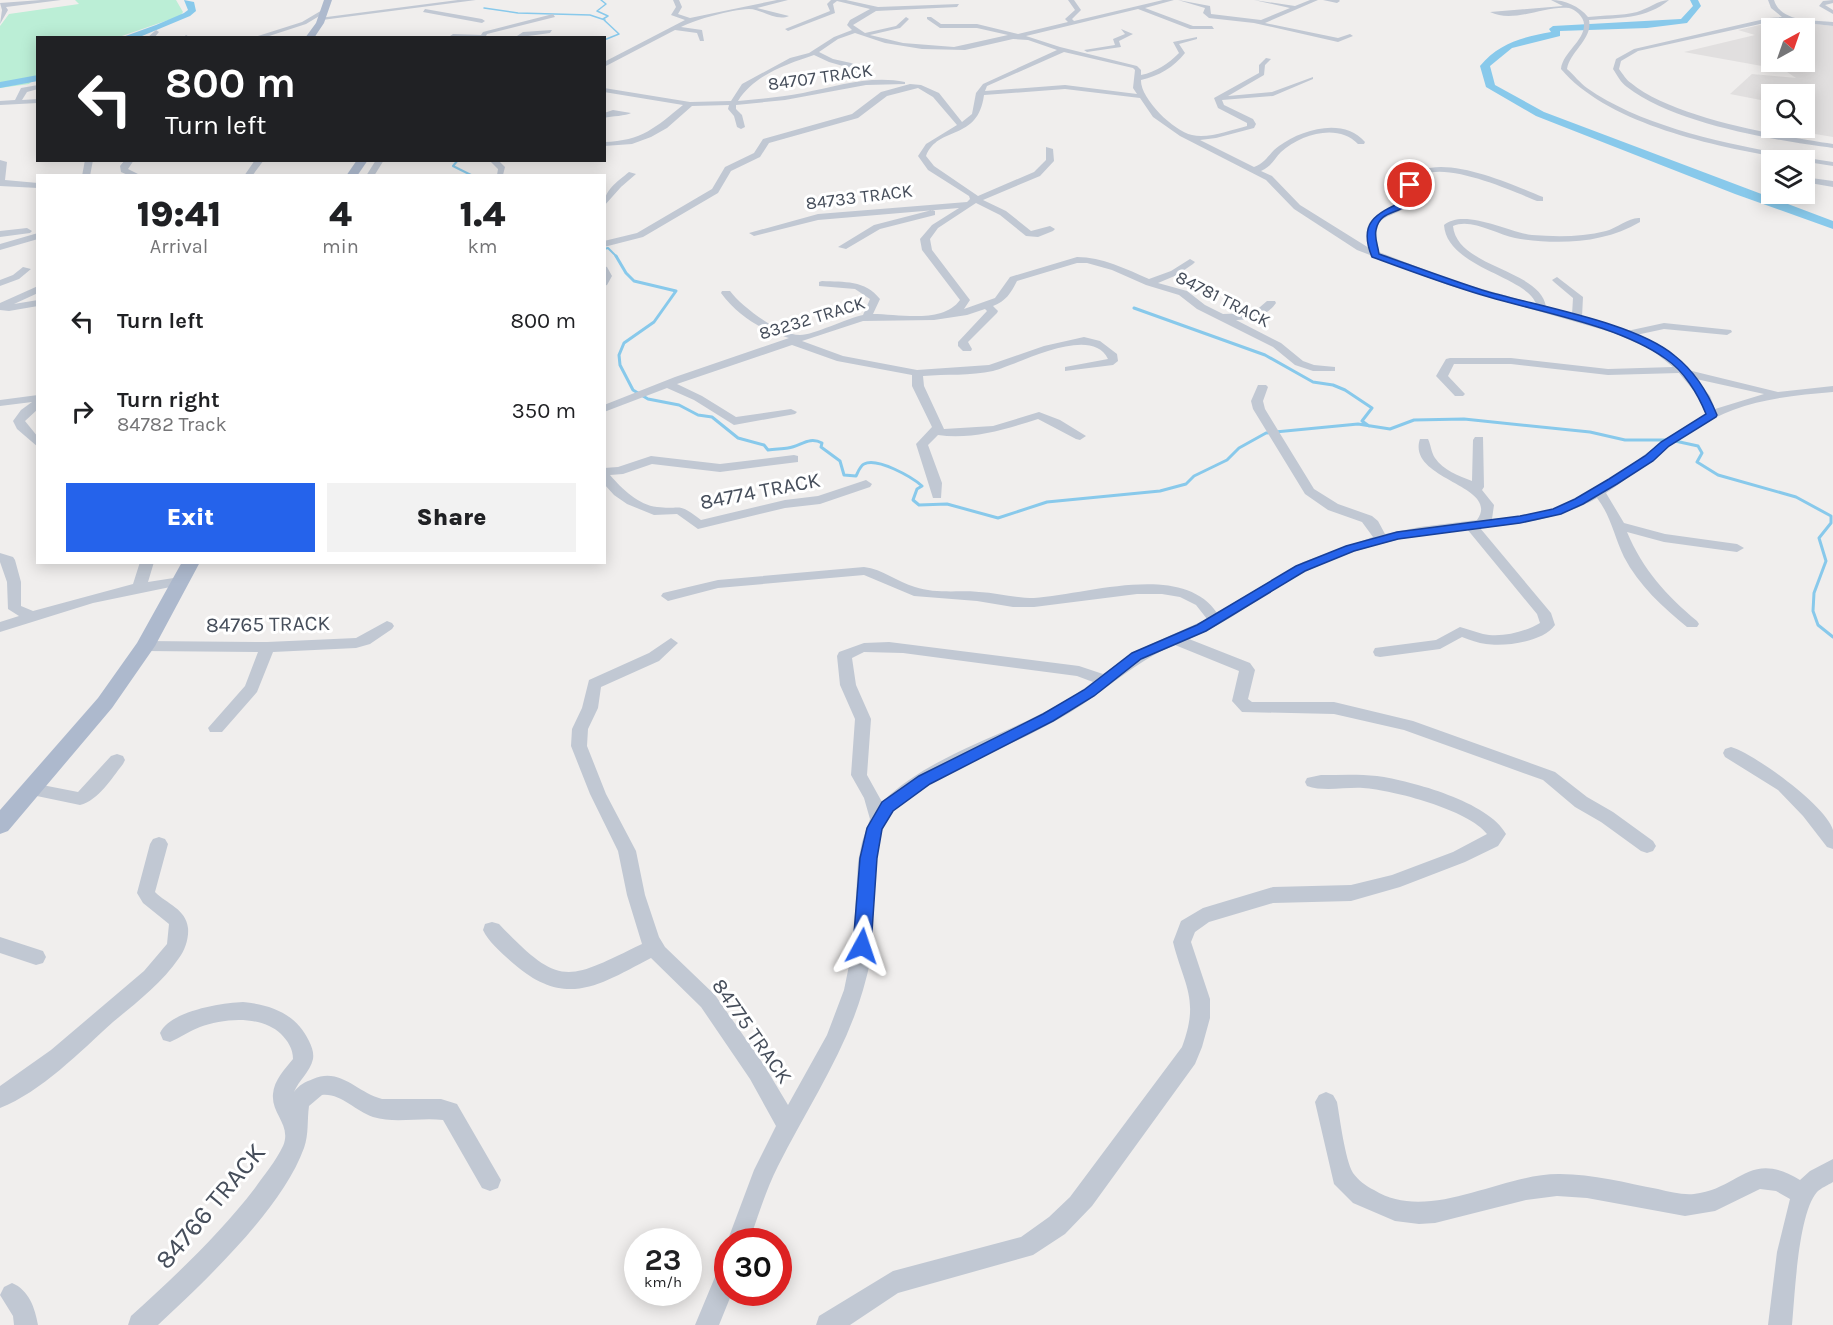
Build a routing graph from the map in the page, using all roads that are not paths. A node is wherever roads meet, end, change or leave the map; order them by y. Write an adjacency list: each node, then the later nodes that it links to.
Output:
1 (58, 0): 20 (street)
2 (328, 0): 28 (main road)
3 (473, 0): 21 (street)
4 (676, 0): 36 (street)
5 (785, 0): 18 (street)
6 (837, 0): 25 (street); 46 (street)
7 (1071, 0): 40 (street)
8 (1180, 0): 15 (street); 41 (street)
9 (1257, 0): 22 (street)
10 (1315, 0): 22 (street)
11 (1326, 0): 16 (street)
12 (1554, 0): 23 (street)
13 (1666, 0): 42 (street)
14 (1771, 0): 34 (street)
15 (1169, 1): 24 (street)
16 (1337, 1)
17 (1833, 1): 27 (street)
18 (754, 4): 30 (street); 36 (street)
19 (957, 5): 25 (street)
20 (1, 7): 35 (street)
21 (407, 7): 28 (street); 38 (street)
22 (1293, 7): 41 (street)
23 (1570, 7): 26 (street); 42 (street)
24 (1140, 8): 37 (street); 40 (street)
25 (876, 9): 51 (street)
26 (1493, 12)
27 (1833, 12)
28 (323, 15): 53 (street); 54 (main road)
29 (552, 16): 55 (street)
30 (786, 16)
31 (906, 18): 51 (street)
32 (929, 18): 57 (street)
33 (1186, 18): 37 (street)
34 (1787, 18)
35 (1, 20)
36 (690, 20): 47 (street)
37 (1172, 20): 45 (street)
38 (482, 21)
39 (1761, 21): 87 (street)
40 (1072, 22): 57 (street)
41 (1254, 22): 58 (street)
42 (1587, 22): 89 (street)
43 (1815, 22): 44 (street)
44 (1833, 24)
45 (1212, 28)
46 (789, 29)
47 (671, 30): 60 (street); 65 (street)
48 (1123, 30): 63 (street)
49 (550, 31): 56 (street)
50 (156, 32): 52 (street)
51 (858, 33): 57 (street); 62 (street)
52 (152, 36)
53 (262, 36)
54 (310, 36)
55 (483, 36)
56 (518, 36)
57 (1018, 36): 61 (street)
58 (1350, 36)
59 (1195, 38): 67 (street)
60 (702, 40)
61 (1063, 50): 63 (street); 72 (street)
62 (812, 52): 66 (street); 78 (street)
63 (1075, 52): 67 (street)
64 (1268, 59): 74 (street)
65 (606, 64)
66 (856, 72)
67 (1138, 78): 73 (street)
68 (1311, 78): 74 (street)
69 (911, 86): 78 (street, 84707 TRACK); 82 (street, 84707 TRACK); 115 (street)
70 (36, 87): 76 (street)
71 (606, 90): 79 (street, 84707 TRACK)
72 (980, 93): 73 (street); 82 (street)
73 (1143, 96): 84 (street)
74 (1218, 98): 84 (street)
75 (36, 100): 76 (street)
76 (18, 101): 77 (street)
77 (0, 103)
78 (733, 103): 79 (street, 84707 TRACK); 83 (street)
79 (690, 104): 86 (street)
80 (627, 113): 81 (street)
81 (606, 115)
82 (961, 126): 106 (street)
83 (741, 127)
84 (1190, 138): 96 (street)
85 (1361, 142): 96 (street)
86 (606, 144)
87 (1833, 146)
88 (1049, 149): 106 (street)
89 (1761, 153)
90 (3, 162): 102 (street)
91 (128, 162): 98 (street)
92 (258, 162): 99 (street)
93 (495, 162): 97 (street)
94 (1815, 162): 95 (street)
95 (1833, 164)
96 (1254, 170): 118 (street)
97 (500, 173)
98 (133, 174)
99 (249, 174)
100 (632, 174): 107 (street)
101 (1815, 181): 103 (street)
102 (0, 182): 104 (street)
103 (1833, 184)
104 (36, 186)
105 (1540, 199): 118 (street)
106 (974, 200): 108 (street, 84733 TRACK); 110 (street); 132 (street)
107 (606, 201)
108 (958, 204): 112 (street, 84733 TRACK); 117 (street)
109 (1637, 220): 131 (street)
110 (1050, 229)
111 (36, 230): 113 (street)
112 (754, 233)
113 (0, 234)
114 (36, 237): 116 (street)
115 (606, 244)
116 (0, 247)
117 (843, 247)
118 (1375, 255): 131 (street)
119 (1190, 262): 124 (street)
120 (26, 269): 122 (street)
121 (1557, 280): 135 (street)
122 (0, 283)
123 (822, 284): 133 (street)
124 (1149, 284): 129 (street, 84781 TRACK); 134 (street, 84781 TRACK)
125 (36, 290): 130 (street)
126 (726, 293): 138 (street)
127 (36, 303): 130 (street)
128 (1271, 303): 134 (street)
129 (987, 305): 132 (street, 83232 TRACK); 139 (street)
130 (0, 308)
131 (1541, 310): 135 (street)
132 (952, 313): 133 (street, 83232 TRACK)
133 (868, 316): 138 (street, 83232 TRACK)
134 (1218, 316): 141 (street, 84781 TRACK)
135 (1577, 320): 137 (street)
136 (1727, 332): 137 (street)
137 (1627, 334): 142 (street)
138 (795, 340): 143 (street); 144 (street, 83232 TRACK)
139 (967, 349)
140 (1069, 369): 143 (street)
141 (1331, 369)
142 (1684, 372): 147 (street); 148 (street); 154 (street)
143 (917, 373): 155 (street)
144 (668, 384): 152 (street, 83232 TRACK); 153 (street)
145 (1262, 387): 169 (street)
146 (1833, 389): 148 (street)
147 (1459, 394)
148 (1779, 395): 154 (street)
149 (36, 398): 150 (street)
150 (0, 403)
151 (36, 404): 158 (street)
152 (606, 409)
153 (791, 412)
154 (1712, 415): 165 (street)
155 (937, 429): 156 (street); 166 (street)
156 (1080, 436)
157 (1479, 440): 164 (street)
158 (36, 442)
159 (1424, 442): 164 (street)
160 (794, 459): 161 (street, 84774 TRACK)
161 (606, 474)
162 (606, 477): 163 (street, 84774 TRACK)
163 (866, 484)
164 (1478, 487): 167 (street)
165 (1598, 491): 167 (street); 168 (street)
166 (938, 495)
167 (1476, 524): 169 (street); 186 (street)
168 (1616, 525): 170 (street); 179 (street)
169 (1381, 539): 178 (street)
170 (1737, 548)
171 (0, 557): 177 (street)
172 (146, 564): 175 (street)
173 (190, 564): 174 (main road)
174 (180, 581): 175 (street); 184 (main road)
175 (140, 586): 177 (street)
176 (668, 596): 178 (street)
177 (32, 616): 181 (street)
178 (1215, 620): 182 (street)
179 (1692, 624)
180 (387, 626): 185 (street, 84765 TRACK)
181 (0, 627)
182 (1176, 639): 187 (street); 197 (street)
183 (671, 644): 200 (street, 84775 TRACK)
184 (145, 646): 185 (street, 84765 TRACK); 192 (main road)
185 (267, 647): 188 (street)
186 (1380, 652)
187 (1105, 681): 193 (street); 193 (street)
188 (216, 728)
189 (1731, 753): 195 (street)
190 (117, 760): 192 (street)
191 (1313, 782): 216 (street)
192 (32, 789): 194 (main road)
193 (879, 820): 205 (street)
194 (0, 825)
195 (1833, 842)
196 (159, 844): 203 (street)
197 (1647, 846)
198 (492, 930): 200 (street)
199 (0, 945): 201 (street)
200 (654, 947): 205 (street, 84775 TRACK)
201 (36, 957)
202 (170, 1033): 206 (street)
203 (0, 1098)
204 (1326, 1102): 209 (street)
205 (788, 1126): 210 (street)
206 (297, 1127): 208 (street, 84766 TRACK); 214 (street, 84766 TRACK)
207 (1833, 1170): 209 (street)
208 (490, 1180)
209 (1803, 1195): 217 (street)
210 (743, 1228)
211 (12, 1295): 213 (street)
212 (715, 1306): 215 (street)
213 (26, 1325)
214 (140, 1325)
215 (707, 1325)
216 (828, 1325)
217 (1780, 1325)

